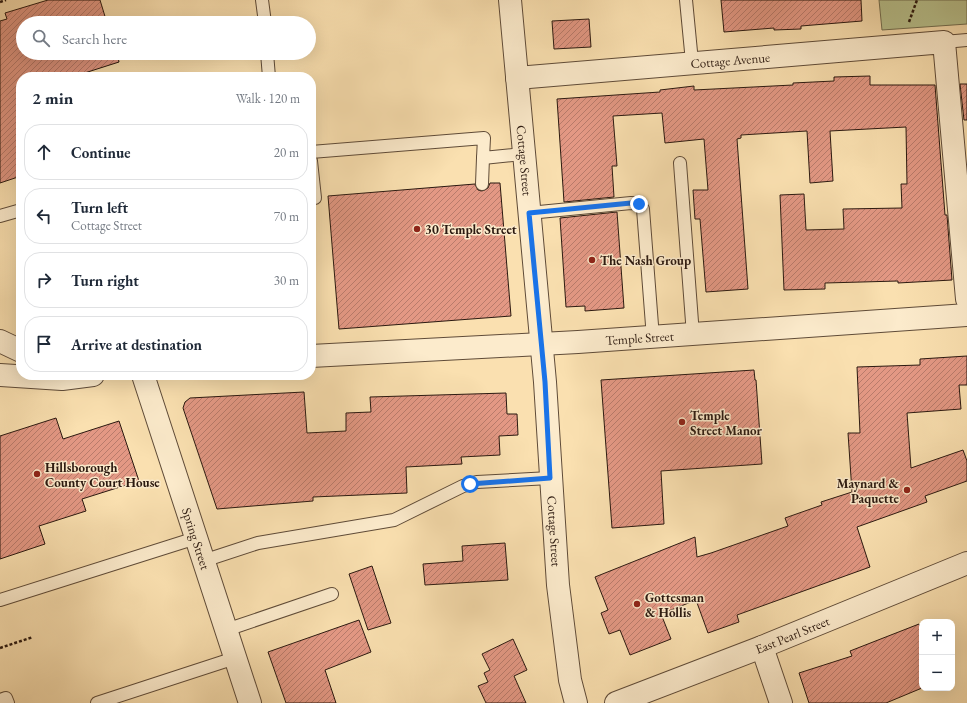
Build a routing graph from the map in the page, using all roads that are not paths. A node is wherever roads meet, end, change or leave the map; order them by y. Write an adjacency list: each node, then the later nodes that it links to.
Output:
1 (262, 0): 4 (lane)
2 (510, 0): 10 (street, Cottage Street)
3 (686, 0): 8 (lane)
4 (263, 16)
5 (967, 40): 6 (lane)
6 (944, 42): 8 (street, Cottage Avenue); 19 (street)
7 (268, 60): 9 (lane)
8 (692, 62): 10 (street, Cottage Avenue)
9 (269, 72)
10 (517, 78): 12 (street, Cottage Street)
11 (316, 152): 13 (lane)
12 (523, 154): 13 (lane); 17 (street, Cottage Street)
13 (483, 158): 15 (lane)
14 (680, 163): 21 (lane)
15 (482, 184)
16 (16, 211): 18 (lane)
17 (529, 213): 22 (lane); 24 (street, Cottage Street)
18 (0, 216)
19 (967, 299)
20 (967, 315): 21 (street, Temple Street)
21 (693, 335): 22 (street, Temple Street)
22 (653, 338): 24 (street, Temple Street)
23 (0, 342): 25 (street)
24 (541, 343): 26 (street, Temple Street); 30 (street, Cottage Street)
25 (16, 349)
26 (316, 356)
27 (0, 375): 28 (street)
28 (16, 376)
29 (145, 380): 31 (street, Spring Street)
30 (550, 478): 32 (lane); 43 (street, Cottage Street)
31 (196, 538): 32 (street, Spring Street); 35 (lane)
32 (203, 561): 36 (street, Spring Street)
33 (967, 563): 37 (street, East Pearl Street)
34 (332, 594): 36 (lane)
35 (0, 600)
36 (226, 630): 38 (street, Spring Street)
37 (762, 647): 44 (street, East Pearl Street); 45 (street)
38 (235, 658): 41 (lane); 42 (street, Spring Street)
39 (0, 700): 40 (lane)
40 (8, 703)
41 (96, 703)
42 (250, 703)
43 (576, 703)
44 (616, 703)
45 (781, 703)

